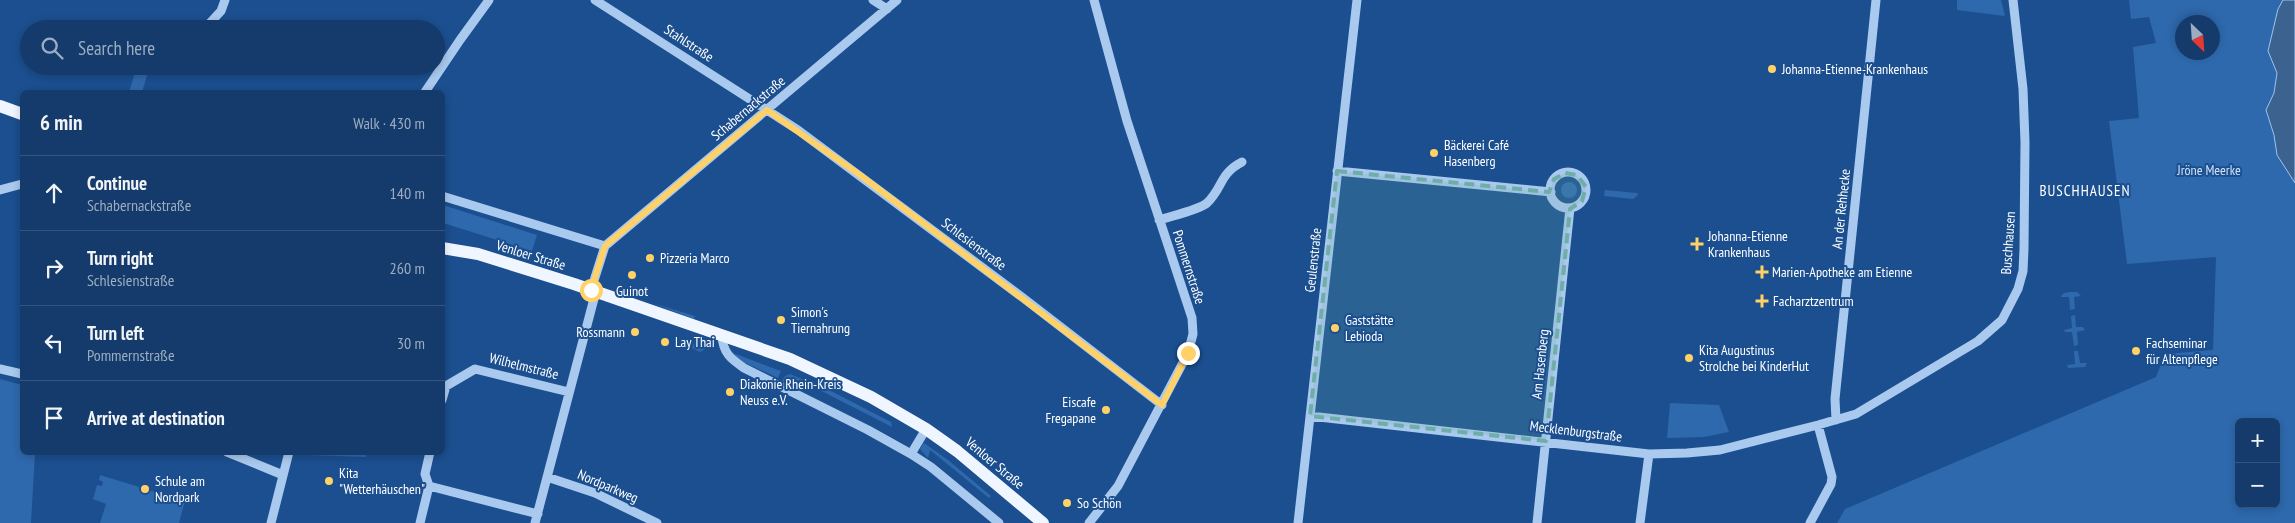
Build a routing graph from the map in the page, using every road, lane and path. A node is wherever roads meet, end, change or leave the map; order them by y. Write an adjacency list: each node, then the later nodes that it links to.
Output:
1 (225, 0): 11 (street)
2 (489, 0): 12 (street)
3 (596, 0): 16 (street, Stahlstraße)
4 (873, 0): 10 (street)
5 (897, 0): 10 (street, Schabernackstraße)
6 (1094, 0): 25 (street, Pommernstraße)
7 (1356, 0): 19 (street, Geulenstraße)
8 (1876, 0): 36 (street, An der Rehhecke)
9 (2013, 0): 36 (street, Buschhausen)
10 (887, 9): 16 (street, Schabernackstraße)
11 (212, 20)
12 (445, 63)
13 (437, 75): 14 (street)
14 (426, 90)
15 (0, 106): 17 (main road)
16 (767, 110): 26 (street, Schabernackstraße); 34 (street, Schlesienstraße)
17 (20, 113)
18 (1242, 162): 25 (street)
19 (1337, 171): 22 (street); 35 (street, Geulenstraße)
20 (20, 185): 21 (street)
21 (0, 190)
22 (1550, 192): 24 (street); 24 (street)
23 (445, 197): 26 (street)
24 (1570, 208): 39 (street, Am Hasenberg)
25 (1159, 220): 34 (street, Pommernstraße)
26 (605, 246): 28 (street)
27 (445, 248): 28 (main road, Venloer Straße)
28 (593, 291): 29 (main road, Venloer Straße); 33 (street, Wilhelmstraße)
29 (722, 336): 38 (main road, Venloer Straße); 40 (street)
30 (0, 369): 31 (street)
31 (20, 374)
32 (445, 383): 33 (street, Wilhelmstraße)
33 (569, 392): 46 (street, Wilhelmstraße)
34 (1162, 405): 54 (street, Pommernstraße)
35 (1310, 416): 39 (street, Mecklenburgstraße); 55 (street, Geulenstraße)
36 (1836, 420): 37 (street, Mecklenburgstraße)
37 (1818, 425): 41 (street, Mecklenburgstraße); 58 (street)
38 (926, 429): 40 (street); 53 (main road, Venloer Straße)
39 (1546, 441): 41 (street, Mecklenburgstraße); 56 (street, Am Hasenberg)
40 (910, 454): 52 (street)
41 (1649, 454): 57 (street)
42 (234, 455): 45 (street)
43 (288, 455): 45 (street)
44 (429, 455): 47 (street)
45 (283, 475): 49 (street)
46 (547, 477): 48 (street, Wilhelmstraße); 51 (street, Nordparkweg)
47 (429, 486): 48 (street, Wilhelmstraße); 50 (street)
48 (536, 518)
49 (270, 523)
50 (420, 523)
51 (657, 523)
52 (999, 523)
53 (1043, 523)
54 (1089, 523)
55 (1298, 523)
56 (1537, 523)
57 (1640, 523)
58 (1810, 523)

